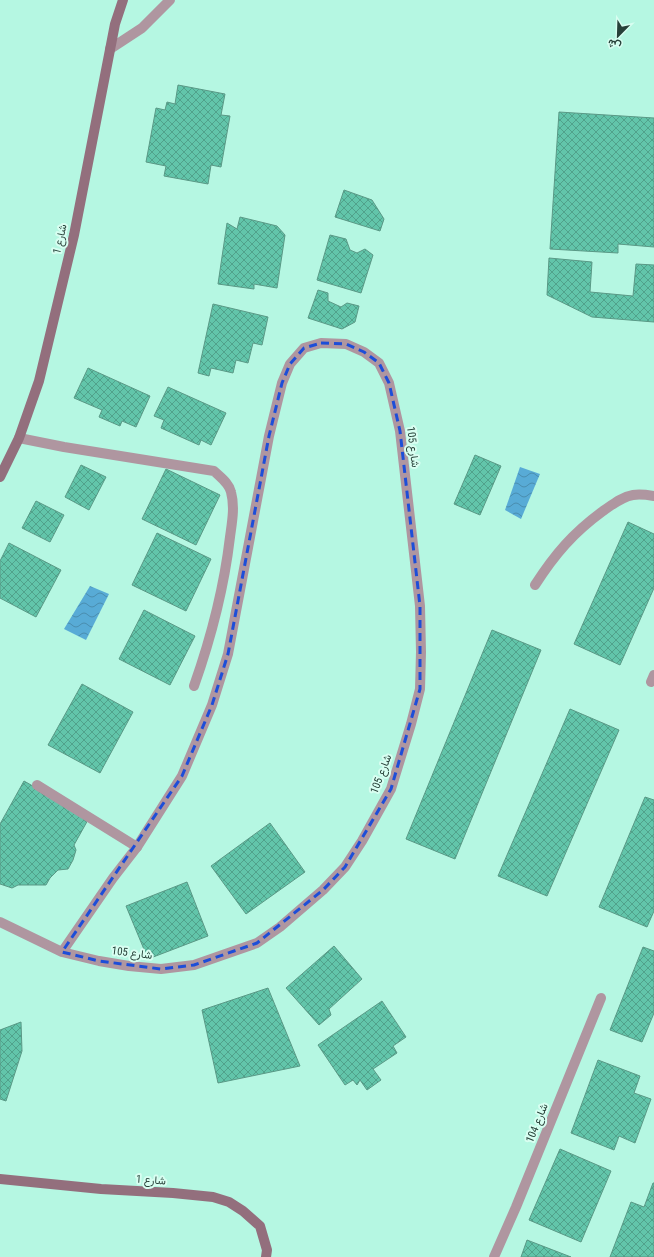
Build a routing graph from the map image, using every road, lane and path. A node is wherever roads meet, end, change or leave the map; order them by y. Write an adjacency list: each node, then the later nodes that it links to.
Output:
1 (123, 0): 3 (main road, شارع 1)
2 (170, 0): 3 (street)
3 (110, 49): 4 (main road, شارع 1)
4 (19, 438): 5 (main road, شارع 1); 8 (street)
5 (0, 477)
6 (654, 496): 7 (street)
7 (535, 585)
8 (194, 686)
9 (37, 785): 10 (street)
10 (137, 847): 12 (street); 12 (street, شارع 105)
11 (0, 922): 12 (street, شارع 105)
12 (62, 952)
13 (601, 998): 16 (street, شارع 104)
14 (0, 1179): 15 (main road, شارع 1)
15 (266, 1257)
16 (494, 1257)

